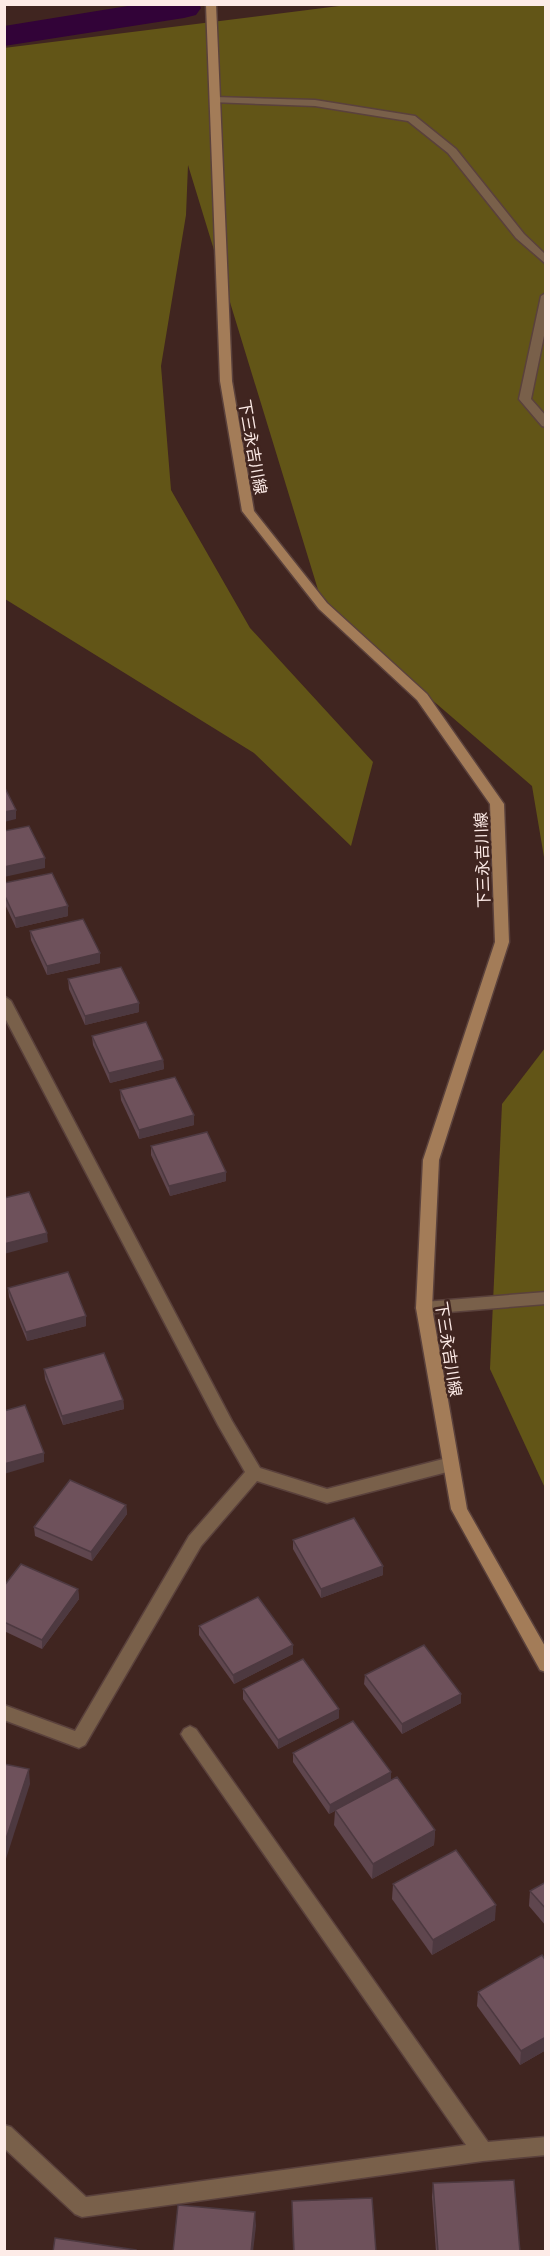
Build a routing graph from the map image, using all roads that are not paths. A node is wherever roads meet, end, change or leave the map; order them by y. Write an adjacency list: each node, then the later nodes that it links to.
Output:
1 (211, 4): 2 (main road, 下三永吉川線)
2 (215, 100): 3 (street); 9 (main road, 下三永吉川線)
3 (546, 261)
4 (546, 296): 5 (street)
5 (546, 424)
6 (4, 1001): 7 (street)
7 (9, 1018): 11 (street)
8 (546, 1298): 9 (street)
9 (424, 1308): 10 (main road, 下三永吉川線)
10 (451, 1464): 11 (street); 12 (main road, 下三永吉川線)
11 (254, 1473): 13 (street)
12 (546, 1665)
13 (4, 1712)
14 (190, 1734): 17 (street)
15 (4, 2134): 17 (street)
16 (546, 2146): 17 (street)
17 (483, 2152)

